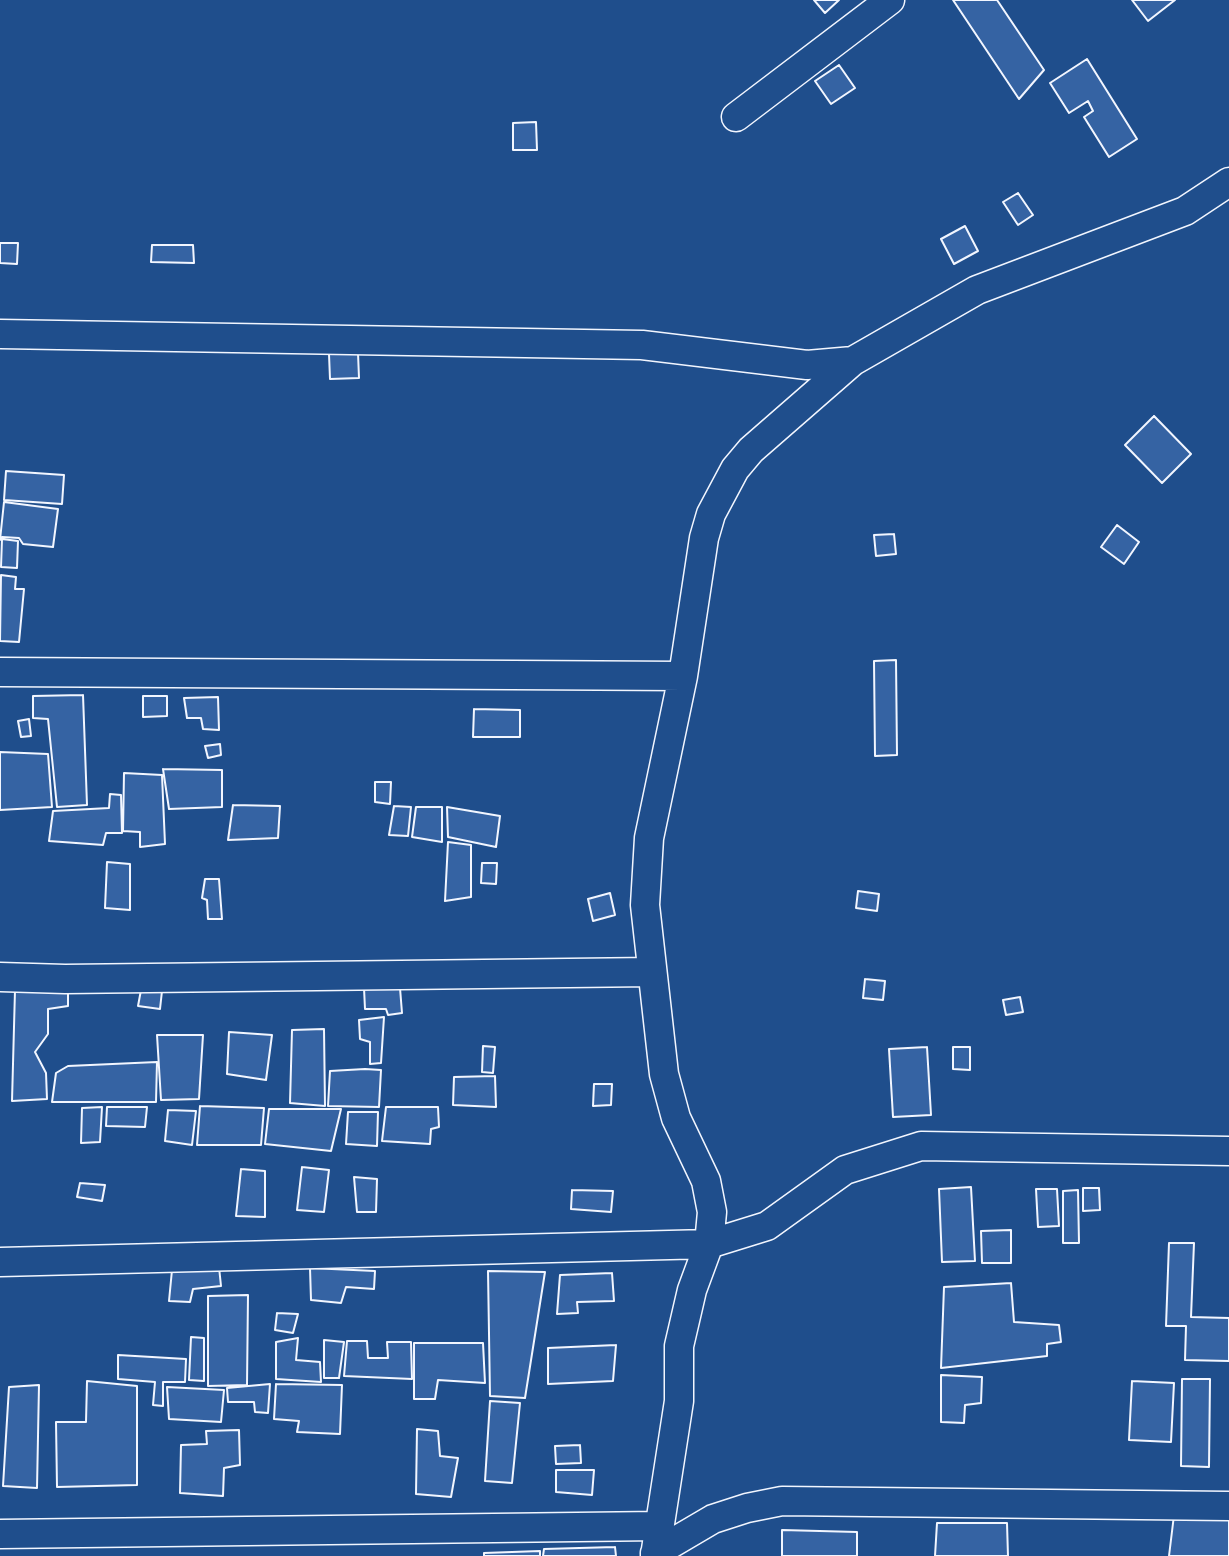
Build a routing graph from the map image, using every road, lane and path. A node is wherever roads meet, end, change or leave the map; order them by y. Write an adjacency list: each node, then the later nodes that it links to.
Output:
1 (890, 0): 2 (street)
2 (736, 117)
3 (1229, 182): 5 (street)
4 (0, 334): 5 (street)
5 (853, 361): 7 (street)
6 (0, 672): 7 (street)
7 (683, 676): 8 (street)
8 (652, 972): 9 (street); 11 (street)
9 (0, 977)
10 (1229, 1151): 11 (street)
11 (709, 1244): 12 (street); 15 (street)
12 (0, 1262)
13 (1229, 1506): 15 (street)
14 (0, 1534): 15 (street)
15 (657, 1545)

